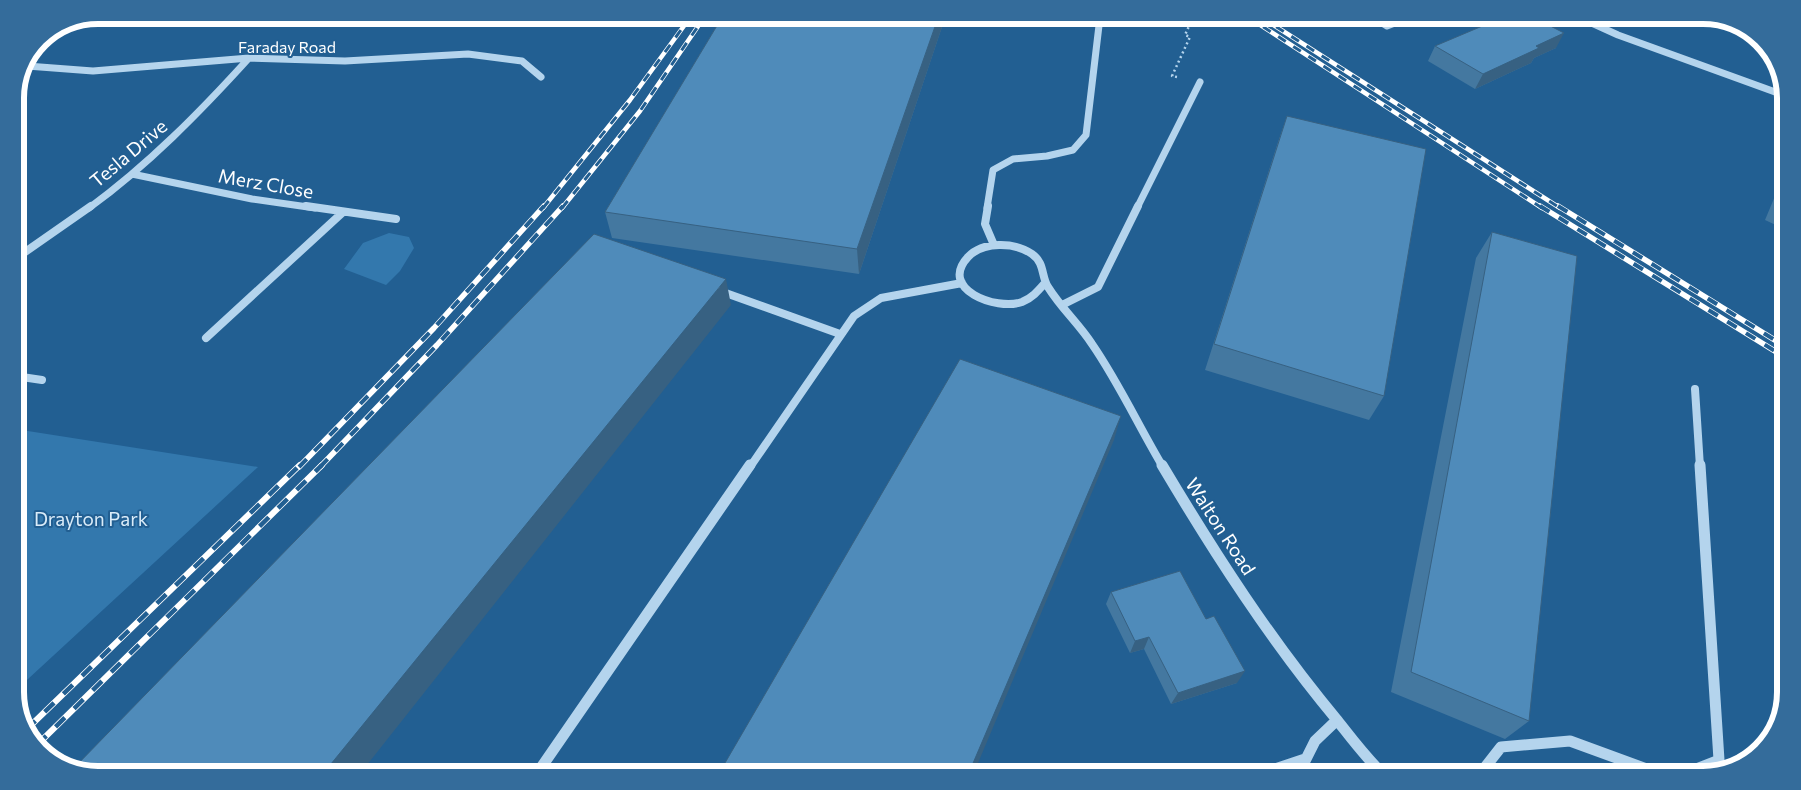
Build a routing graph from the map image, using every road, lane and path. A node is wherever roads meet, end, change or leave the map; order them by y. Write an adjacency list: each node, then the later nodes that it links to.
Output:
1 (1099, 24): 12 (street)
2 (1190, 24): 7 (path)
3 (1593, 24): 8 (street)
4 (249, 58): 5 (street, Faraday Road); 6 (street, Faraday Road); 9 (street, Tesla Drive)
5 (31, 66)
6 (541, 77)
7 (1200, 82): 17 (street)
8 (1777, 93)
9 (132, 174): 10 (street, Merz Close); 13 (street, Tesla Drive)
10 (342, 212): 11 (street, Merz Close); 19 (street)
11 (396, 219)
12 (994, 246): 14 (street, Walton Road); 15 (street, Walton Road)
13 (24, 253)
14 (962, 283): 15 (street); 18 (street)
15 (1045, 283): 17 (street, Walton Road)
16 (715, 289): 18 (street)
17 (1062, 305): 23 (street, Walton Road)
18 (840, 334): 25 (street)
19 (206, 338)
20 (24, 377): 21 (street)
21 (42, 380)
22 (1695, 389): 31 (street)
23 (1337, 720): 24 (street); 28 (street, Walton Road)
24 (1305, 759): 26 (street); 27 (street)
25 (542, 766)
26 (1284, 766)
27 (1302, 766)
28 (1376, 766)
29 (1486, 766): 30 (street)
30 (1638, 766)
31 (1704, 766)

